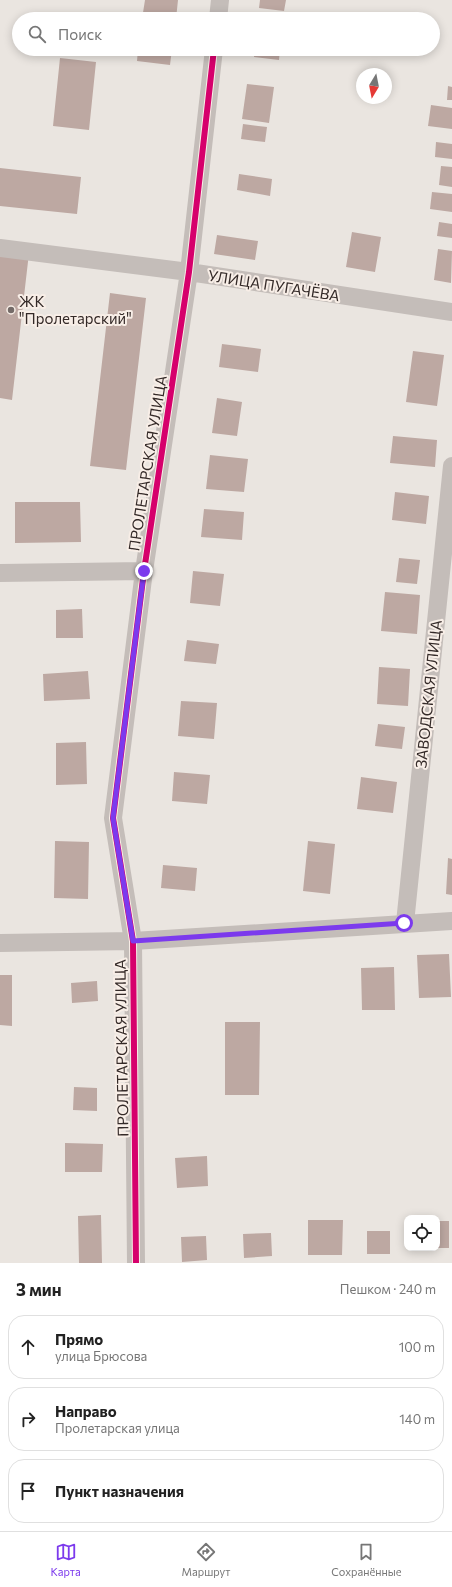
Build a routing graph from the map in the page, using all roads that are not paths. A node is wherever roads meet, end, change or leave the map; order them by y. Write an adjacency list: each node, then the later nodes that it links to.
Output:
1 (220, 0): 2 (street)
2 (219, 12)
3 (213, 56): 5 (street, ПРОЛЕТАРСКАЯ УЛИЦА)
4 (0, 248): 5 (street, УЛИЦА ПУГАЧЁВА)
5 (190, 272): 6 (street, УЛИЦА ПУГАЧЁВА); 8 (street, ПРОЛЕТАРСКАЯ УЛИЦА)
6 (452, 312)
7 (452, 466): 11 (street, ЗАВОДСКАЯ УЛИЦА)
8 (144, 571): 9 (street); 12 (street, ПРОЛЕТАРСКАЯ УЛИЦА)
9 (0, 572)
10 (452, 921): 11 (street)
11 (404, 923): 12 (street)
12 (133, 941): 13 (street); 14 (street, ПРОЛЕТАРСКАЯ УЛИЦА)
13 (0, 943)
14 (136, 1263)

